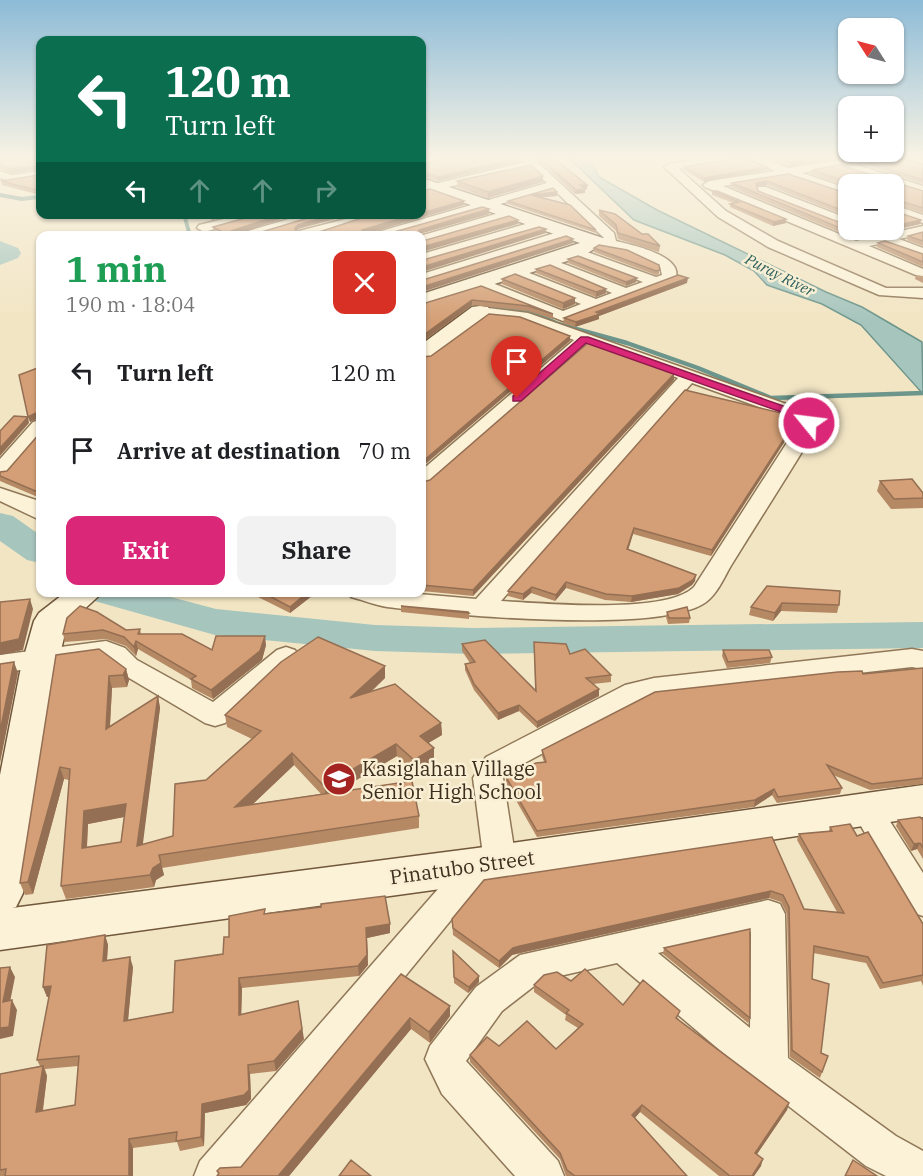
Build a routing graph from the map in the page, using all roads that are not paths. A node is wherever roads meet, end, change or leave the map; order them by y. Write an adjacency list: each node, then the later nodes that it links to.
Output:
1 (453, 213): 20 (street)
2 (513, 213): 15 (street); 27 (street)
3 (584, 213): 30 (street)
4 (721, 213): 21 (street)
5 (775, 213): 14 (street)
6 (820, 213): 13 (street)
7 (920, 217): 12 (street)
8 (198, 219): 16 (street)
9 (247, 219): 17 (street)
10 (303, 219): 18 (street)
11 (363, 219): 19 (street)
12 (904, 219)
13 (838, 220)
14 (794, 221): 21 (street); 25 (street)
15 (543, 223): 22 (street); 36 (street)
16 (208, 231)
17 (212, 231)
18 (257, 231)
19 (318, 231)
20 (388, 231)
21 (748, 231): 31 (street)
22 (570, 232): 30 (street); 42 (street)
23 (838, 232): 25 (street)
24 (919, 233): 26 (street)
25 (826, 234): 31 (street); 32 (street)
26 (904, 236)
27 (426, 238)
28 (881, 240): 32 (street)
29 (889, 240): 34 (street)
30 (602, 242): 33 (street); 43 (street)
31 (772, 244): 35 (street)
32 (855, 245): 35 (street); 37 (street)
33 (576, 252): 38 (street); 43 (street)
34 (923, 253)
35 (801, 256): 39 (street)
36 (426, 257)
37 (887, 259): 39 (street); 41 (street)
38 (546, 262): 40 (street); 46 (street)
39 (832, 270): 44 (street)
40 (514, 272): 45 (street); 49 (street)
41 (920, 273): 44 (street)
42 (426, 278)
43 (656, 282): 46 (street)
44 (862, 282): 47 (street)
45 (480, 283): 48 (street); 50 (street)
46 (626, 293): 49 (street)
47 (923, 293)
48 (426, 300)
49 (595, 304): 50 (street)
50 (512, 307): 52 (street); 53 (street)
51 (426, 312): 52 (street)
52 (480, 312): 54 (street)
53 (585, 339): 55 (street); 58 (street)
54 (426, 351)
55 (688, 377): 63 (street); 63 (street)
56 (36, 430): 57 (street)
57 (0, 471)
58 (426, 477)
59 (0, 494): 60 (street)
60 (36, 507)
61 (376, 597): 63 (street)
62 (76, 600): 65 (street)
63 (482, 606)
64 (286, 656): 65 (street)
65 (41, 658): 67 (street); 71 (street)
66 (923, 660): 70 (street)
67 (0, 664)
68 (923, 801): 69 (street, Pinatubo Street)
69 (866, 809): 70 (street, Pinatubo Street); 72 (street)
70 (489, 864): 73 (street, Pinatubo Street); 77 (street)
71 (0, 893)
72 (922, 900)
73 (0, 930)
74 (623, 946): 75 (street); 75 (street); 78 (street)
75 (769, 1067): 76 (street)
76 (908, 1171)
77 (215, 1176)
78 (543, 1176)

